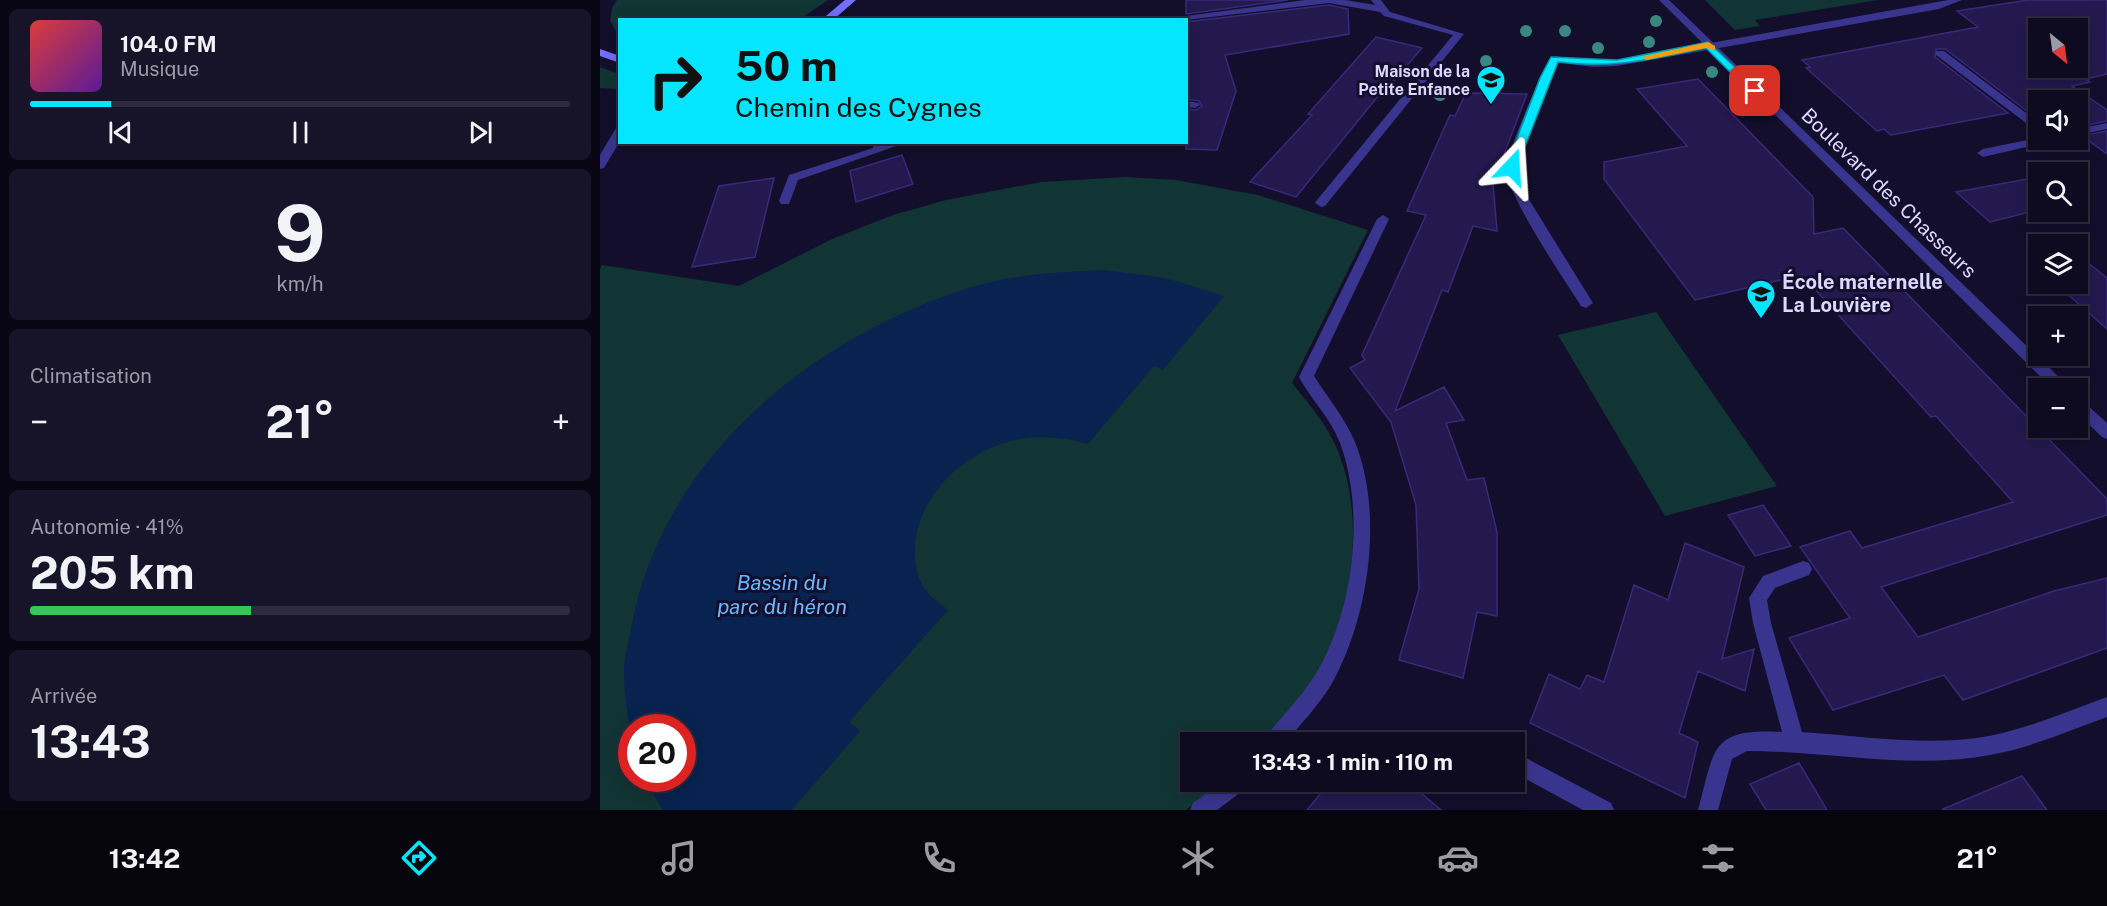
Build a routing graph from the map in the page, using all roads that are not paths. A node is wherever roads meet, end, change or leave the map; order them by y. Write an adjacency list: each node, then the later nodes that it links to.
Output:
1 (1664, 0): 7 (street, Boulevard des Chasseurs)
2 (851, 1): 5 (main road)
3 (1954, 1): 7 (street)
4 (1378, 4): 6 (street); 21 (street)
5 (829, 18)
6 (1178, 18)
7 (1708, 45): 23 (street); 24 (street, Boulevard des Chasseurs)
8 (600, 52): 10 (main road)
9 (1940, 53): 11 (street)
10 (618, 59)
11 (2028, 119)
12 (2107, 126): 13 (street)
13 (2088, 130)
14 (618, 134): 19 (street)
15 (2028, 143): 18 (street)
16 (622, 144): 19 (street)
17 (880, 146): 20 (street)
18 (1983, 153)
19 (600, 167)
20 (785, 201)
21 (1321, 203)
22 (1383, 219): 29 (street)
23 (1586, 303)
24 (2051, 378)
25 (2088, 415): 26 (street)
26 (2107, 433)
27 (1803, 569): 30 (street)
28 (2107, 707): 30 (street)
29 (1282, 732)
30 (1795, 742): 35 (street)
31 (1525, 768): 34 (street)
32 (1224, 792): 33 (street)
33 (1200, 810)
34 (1604, 810)
35 (1708, 810)

